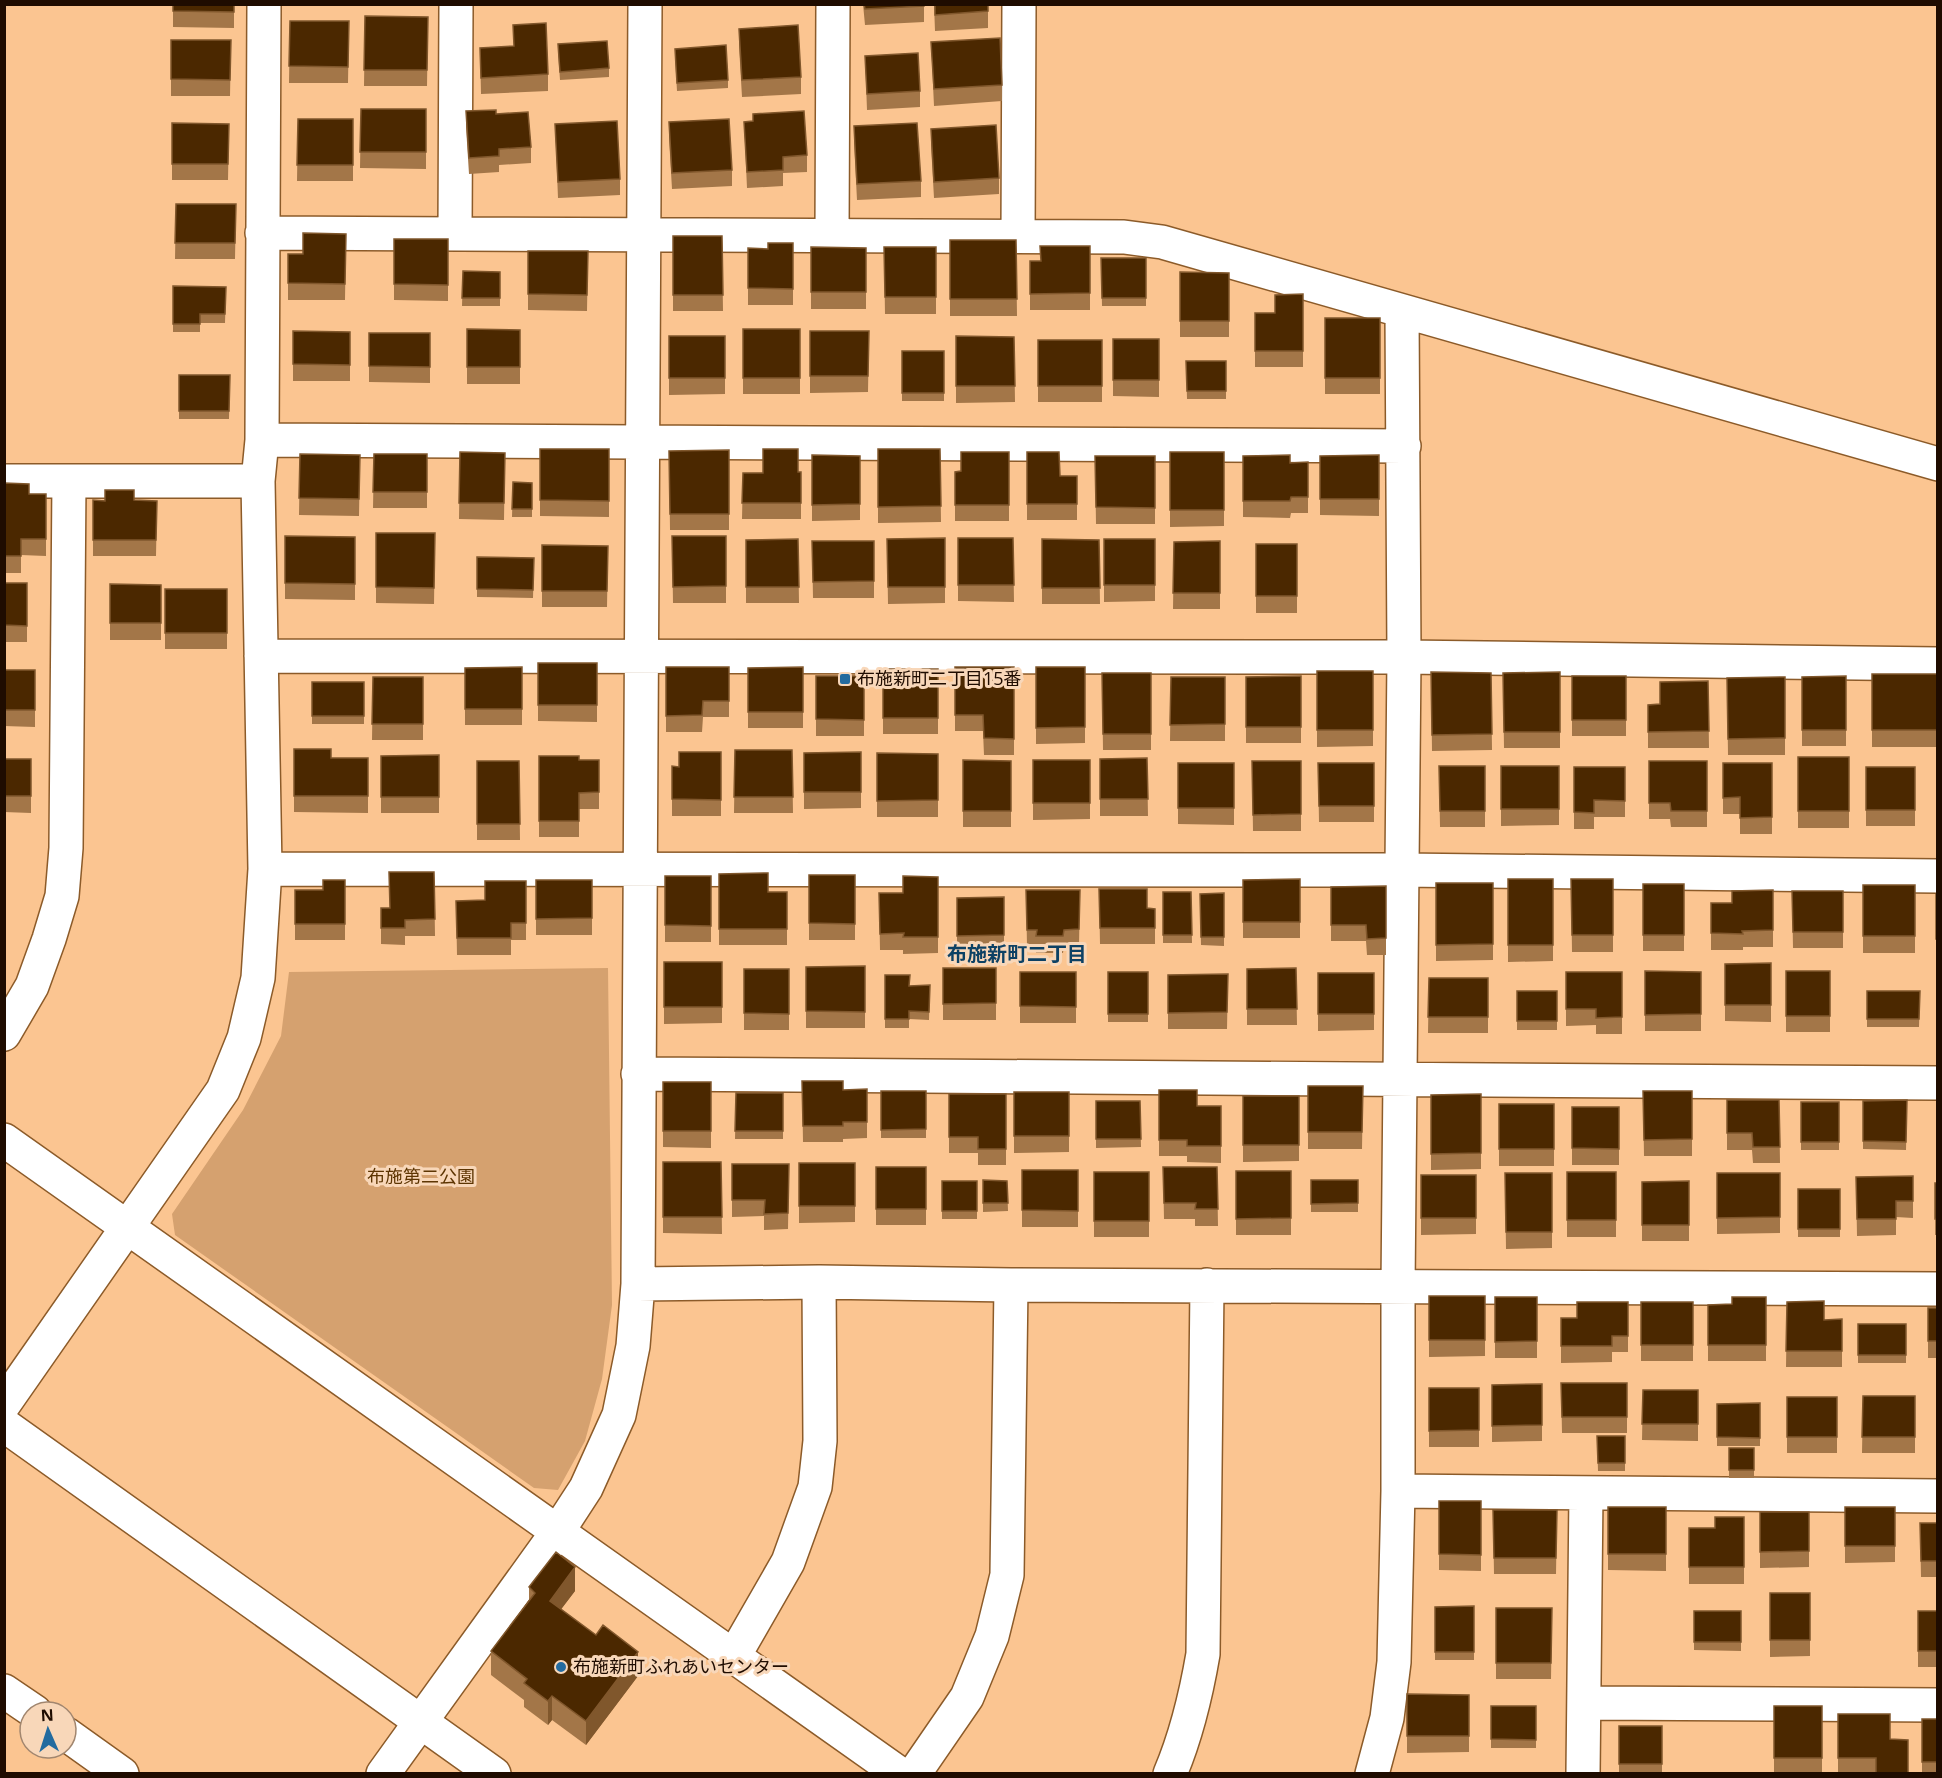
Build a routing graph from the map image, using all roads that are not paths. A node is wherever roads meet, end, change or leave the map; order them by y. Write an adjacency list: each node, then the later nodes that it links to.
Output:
1 (264, 4): 6 (street)
2 (456, 4): 7 (street)
3 (645, 4): 8 (street)
4 (833, 4): 9 (street)
5 (1019, 4): 10 (street)
6 (262, 233): 7 (street); 12 (street)
7 (455, 234): 8 (street)
8 (643, 234): 9 (street); 13 (street)
9 (832, 235): 10 (street)
10 (1018, 236): 11 (street)
11 (1402, 312): 14 (street); 15 (street)
12 (262, 440): 13 (street); 18 (street)
13 (642, 443): 14 (street); 19 (street)
14 (1404, 446): 21 (street)
15 (1938, 464)
16 (4, 481): 17 (street)
17 (69, 481): 18 (street); 27 (street)
18 (258, 481): 20 (street)
19 (641, 655): 20 (street); 21 (street); 23 (street)
20 (261, 656): 24 (street)
21 (1404, 657): 22 (street); 25 (street)
22 (1938, 664)
23 (641, 868): 24 (street); 25 (street); 28 (street)
24 (265, 869): 32 (street)
25 (1402, 870): 26 (street); 29 (street)
26 (1938, 876)
27 (4, 1034)
28 (638, 1074): 29 (street); 34 (street)
29 (1399, 1078): 30 (street); 37 (street)
30 (1938, 1083)
31 (4, 1140): 32 (street)
32 (129, 1227): 39 (street); 44 (street)
33 (819, 1282): 34 (street); 35 (street); 45 (street)
34 (638, 1284): 44 (street)
35 (1011, 1285): 36 (street); 56 (street)
36 (1207, 1285): 37 (street); 57 (street)
37 (1398, 1287): 38 (street); 41 (street)
38 (1938, 1289)
39 (4, 1404)
40 (4, 1425): 50 (street)
41 (1398, 1491): 42 (street); 58 (street)
42 (1586, 1493): 43 (street); 48 (street)
43 (1938, 1496)
44 (558, 1531): 45 (street); 50 (street)
45 (734, 1656): 55 (street)
46 (4, 1691): 47 (street)
47 (18, 1700)
48 (1586, 1703): 49 (street); 59 (street)
49 (1938, 1705)
50 (420, 1721): 53 (street); 54 (street)
51 (78, 1742): 52 (street)
52 (122, 1773)
53 (382, 1773)
54 (494, 1773)
55 (900, 1773)
56 (914, 1773)
57 (1170, 1773)
58 (1372, 1773)
59 (1584, 1773)

